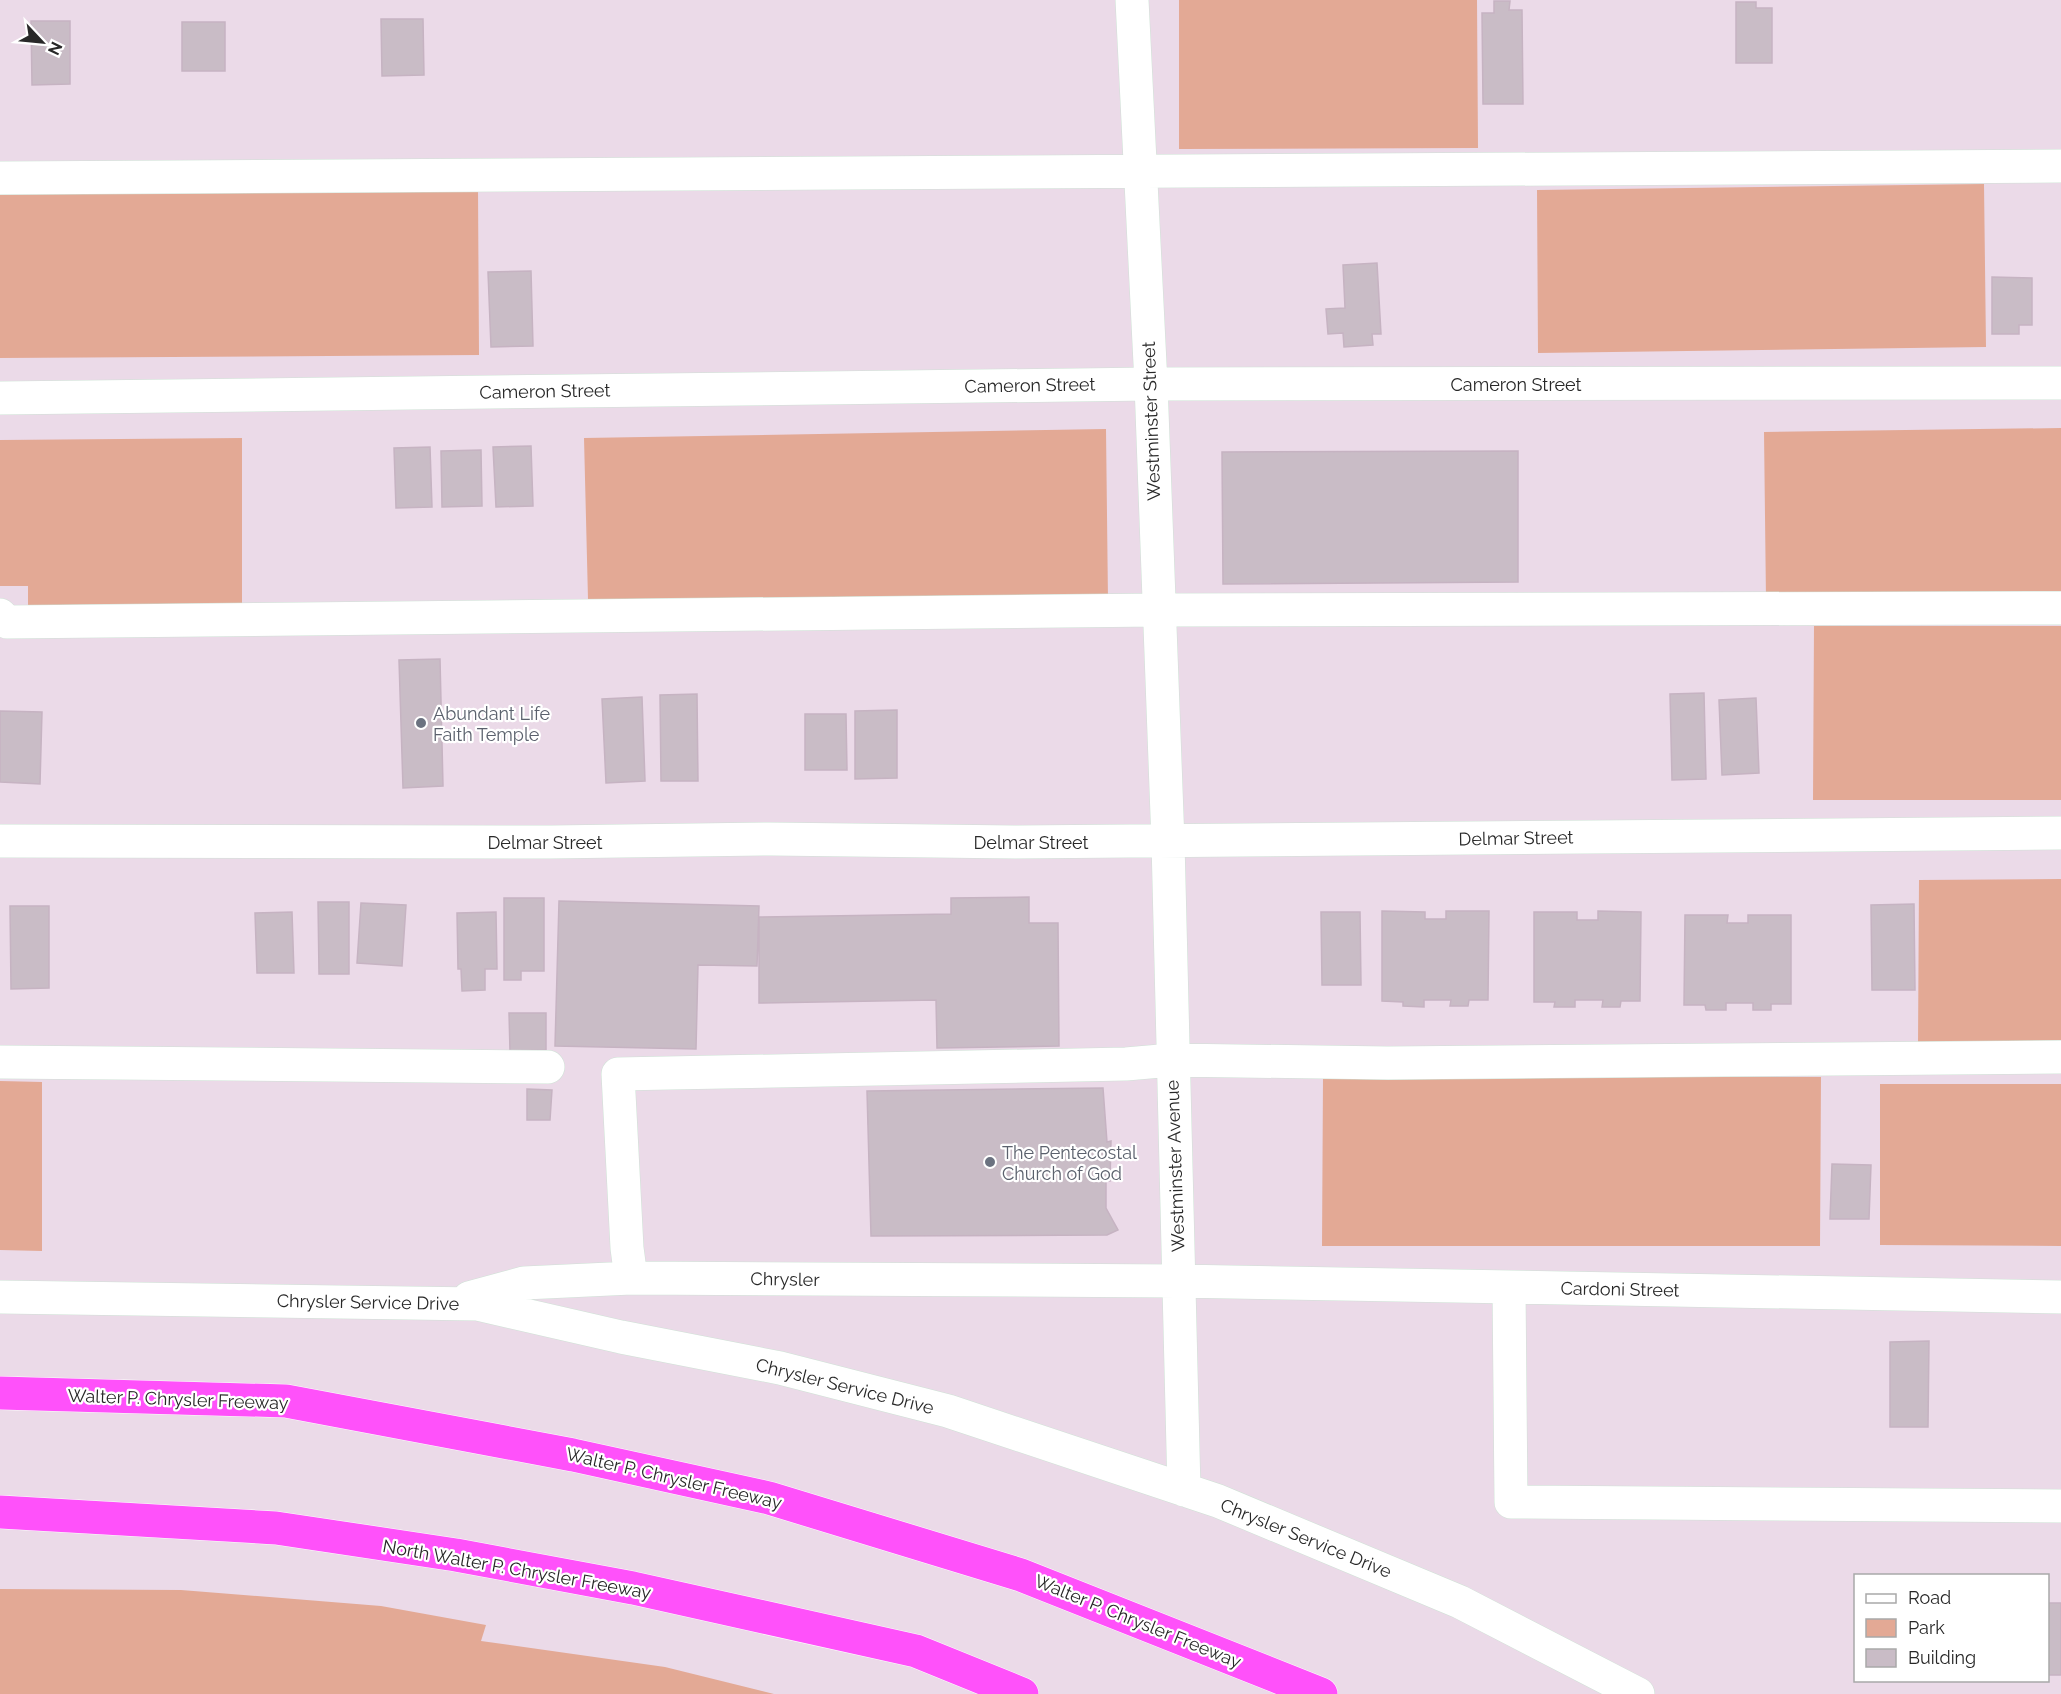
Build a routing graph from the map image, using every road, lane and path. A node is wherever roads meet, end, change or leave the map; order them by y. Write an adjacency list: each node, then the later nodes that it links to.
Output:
1 (1132, 0): 3 (street, Westminster Street)
2 (2061, 166): 3 (street)
3 (1140, 171): 4 (street); 6 (street, Westminster Street)
4 (0, 178)
5 (2061, 383): 6 (street, Cameron Street)
6 (1150, 384): 7 (street, Cameron Street); 9 (street, Westminster Street)
7 (0, 398)
8 (2061, 608): 9 (street)
9 (1158, 610): 10 (street); 13 (street, Westminster Street)
10 (0, 615)
11 (2061, 832): 13 (street, Delmar Street)
12 (0, 841): 13 (street, Delmar Street)
13 (1168, 842): 15 (street, Westminster Avenue)
14 (2061, 1057): 15 (street)
15 (1172, 1060): 18 (street); 19 (street, Westminster Avenue)
16 (0, 1062): 17 (street)
17 (548, 1067)
18 (631, 1278): 19 (street, Chrysler); 23 (street, Chrysler)
19 (1178, 1281): 20 (street, Cardoni Street); 25 (street, Westminster Avenue)
20 (1509, 1287): 22 (street, Cardoni Street); 26 (street)
21 (0, 1297): 23 (street, Chrysler Service Drive)
22 (2061, 1297)
23 (434, 1301): 25 (street, Chrysler Service Drive)
24 (0, 1393): 29 (highway, Walter P. Chrysler Freeway)
25 (1184, 1490): 30 (street, Chrysler Service Drive)
26 (2061, 1506)
27 (0, 1512): 28 (highway, North Walter P. Chrysler Freeway)
28 (1022, 1694)
29 (1321, 1694)
30 (1638, 1694)

